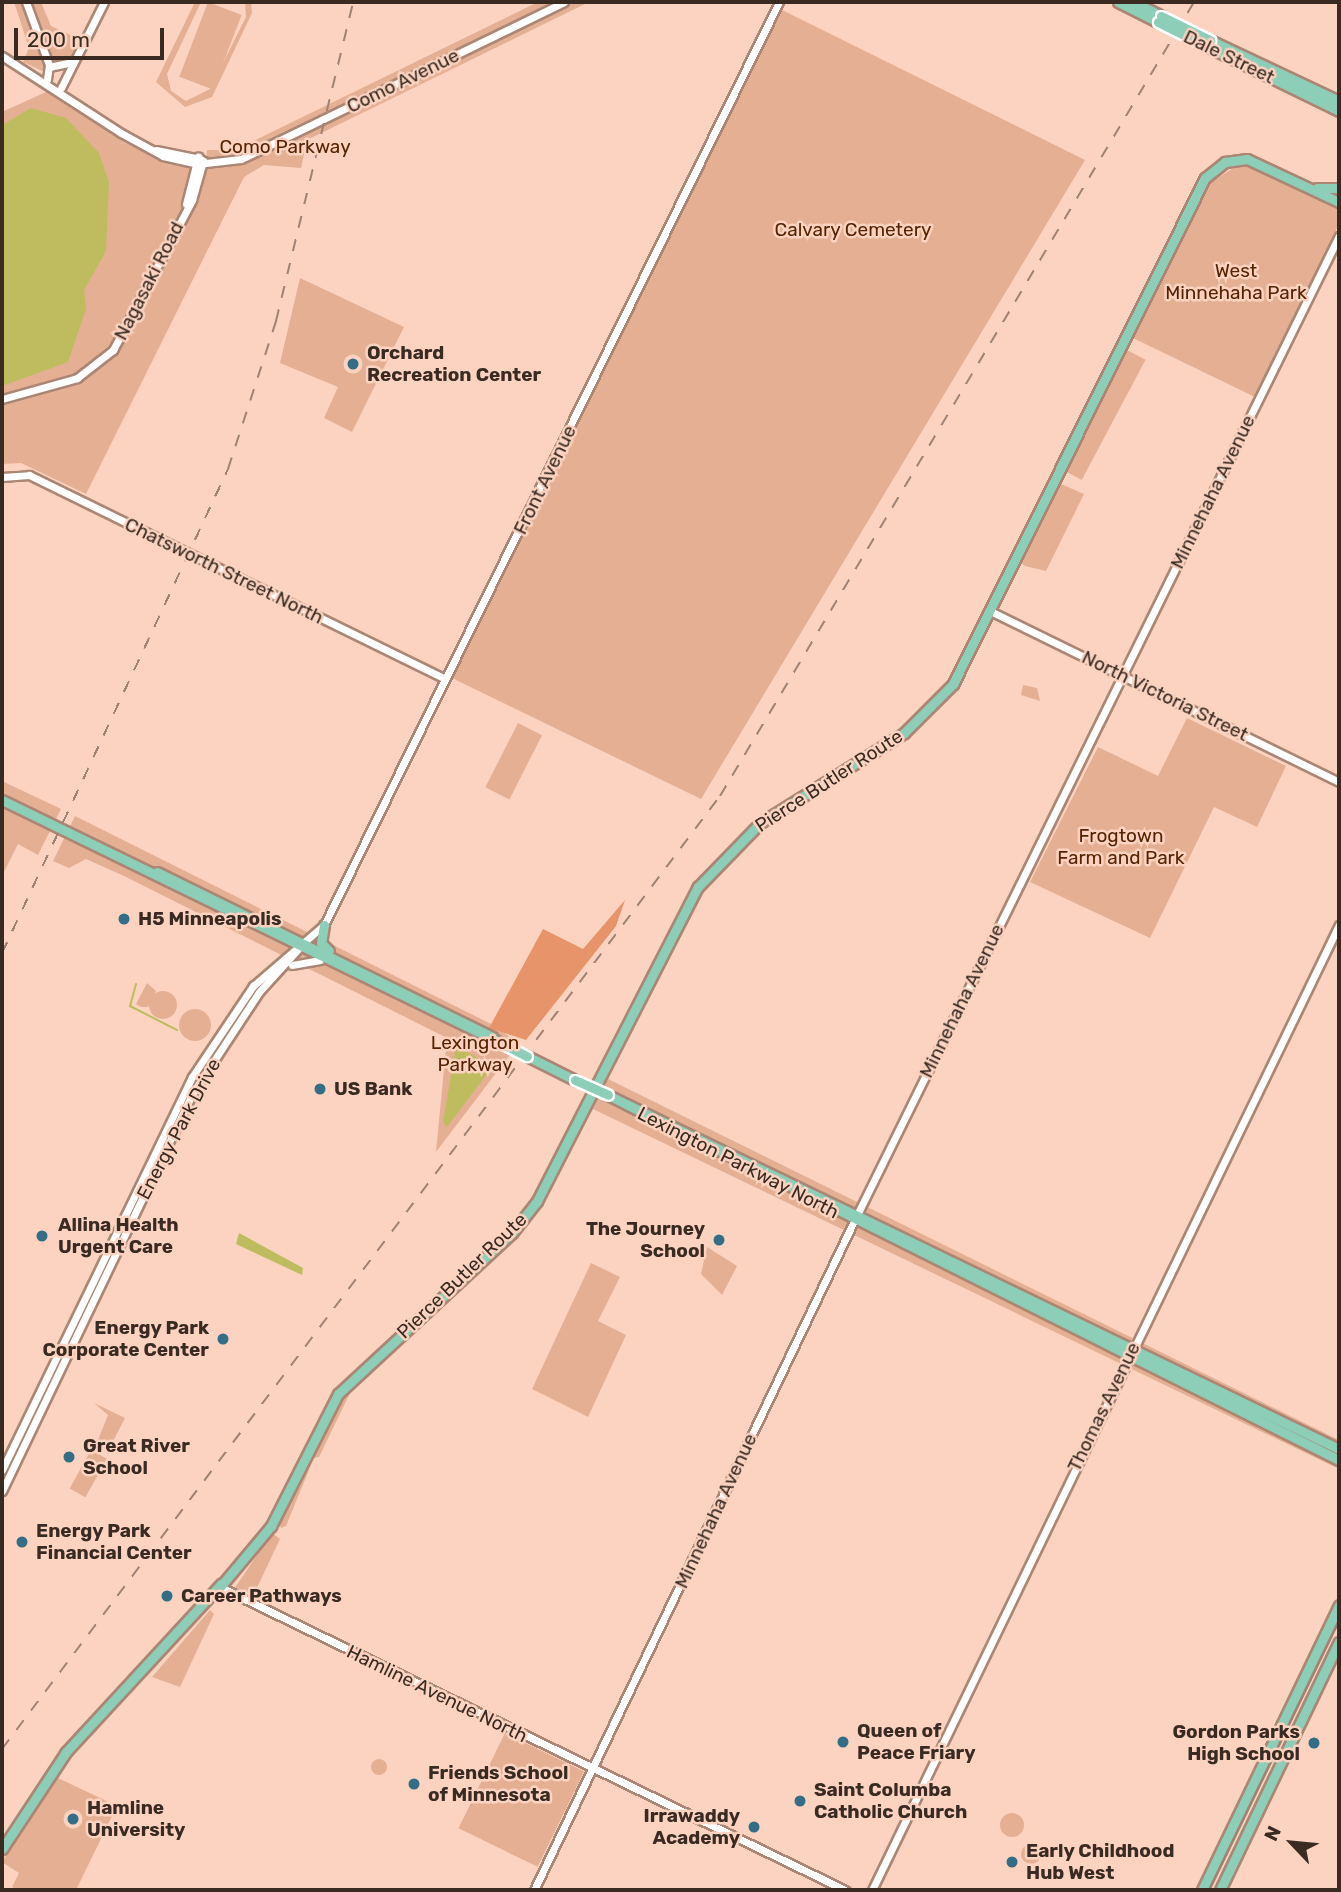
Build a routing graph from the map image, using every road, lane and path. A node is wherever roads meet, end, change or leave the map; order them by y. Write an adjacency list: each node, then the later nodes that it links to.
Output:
1 (26, 2): 11 (street)
2 (104, 2): 10 (street)
3 (564, 2): 18 (street, Como Avenue)
4 (779, 2): 29 (street, Front Avenue)
5 (1118, 2): 7 (main road, Dale Street)
6 (1134, 2): 7 (main road, Dale Street)
7 (1159, 19): 8 (main road, Dale Street, bridge)
8 (1208, 43): 14 (main road, Dale Street); 15 (main road, Dale Street)
9 (2, 56): 12 (street)
10 (75, 59): 11 (street); 13 (street)
11 (50, 67): 12 (street)
12 (47, 80): 13 (street)
13 (61, 88): 16 (street)
14 (1339, 101)
15 (1339, 111)
16 (156, 150): 17 (street); 18 (street)
17 (180, 161): 18 (street); 19 (street)
18 (199, 161): 19 (street); 23 (street)
19 (191, 185): 23 (street)
20 (1310, 187): 21 (main road); 22 (main road, Pierce Butler Route); 27 (main road, Pierce Butler Route)
21 (1339, 188)
22 (1339, 202)
23 (184, 213): 25 (street, Nagasaki Road)
24 (1339, 236): 28 (street, Minnehaha Avenue)
25 (2, 399)
26 (2, 477): 29 (street, Chatsworth Street North)
27 (990, 611): 28 (street, North Victoria Street); 45 (main road, Pierce Butler Route)
28 (1123, 676): 30 (street, North Victoria Street); 39 (street, Minnehaha Avenue)
29 (445, 680): 32 (street, Front Avenue)
30 (1339, 782)
31 (2, 800): 34 (main road)
32 (324, 925): 34 (street, Front Avenue); 35 (main road)
33 (1339, 925): 40 (street, Thomas Avenue)
34 (302, 946): 35 (main road); 36 (main road); 37 (street, Energy Park Drive); 43 (street, Energy Park Drive)
35 (333, 954): 38 (main road)
36 (320, 960): 37 (street); 38 (main road)
37 (276, 974): 44 (street, Energy Park Drive)
38 (501, 1043): 39 (main road, Lexington Parkway North, bridge)
39 (856, 1217): 40 (main road, Lexington Parkway North); 48 (street, Minnehaha Avenue)
40 (1130, 1352): 41 (main road, Lexington Parkway North); 42 (main road, Lexington Parkway North); 52 (street, Thomas Avenue)
41 (1339, 1449)
42 (1339, 1460)
43 (2, 1470)
44 (2, 1491)
45 (220, 1587): 48 (street, Hamline Avenue North); 49 (main road, Pierce Butler Route)
46 (1339, 1605): 53 (main road)
47 (1339, 1642): 54 (main road)
48 (593, 1769): 50 (street, Minnehaha Avenue); 51 (street, Hamline Avenue North)
49 (2, 1849)
50 (534, 1890)
51 (845, 1890)
52 (872, 1890)
53 (1202, 1890)
54 (1220, 1890)

